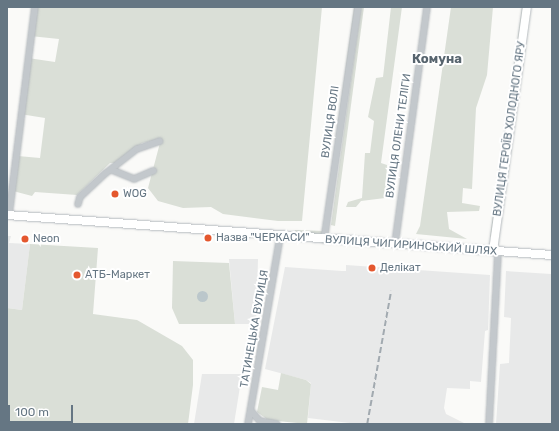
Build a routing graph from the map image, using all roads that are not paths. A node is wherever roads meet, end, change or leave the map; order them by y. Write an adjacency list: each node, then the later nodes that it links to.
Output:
1 (35, 7): 9 (street)
2 (358, 7): 11 (street, ВУЛИЦЯ ВОЛІ)
3 (427, 7): 12 (street, ВУЛИЦЯ ОЛЕНИ ТЕЛІГИ)
4 (527, 7): 13 (main road, ВУЛИЦЯ ГЕРОЇВ ХОЛОДНОГО ЯРУ)
5 (160, 141): 6 (street)
6 (112, 170): 7 (street); 8 (street)
7 (153, 171)
8 (78, 204)
9 (8, 215): 10 (main road, ВУЛИЦЯ ЧИГИРИНСЬКИЙ ШЛЯХ)
10 (280, 236): 11 (main road, ВУЛИЦЯ ЧИГИРИНСЬКИЙ ШЛЯХ); 15 (street, ТАТИНЕЦЬКА ВУЛИЦЯ)
11 (324, 240): 12 (main road, ВУЛИЦЯ ЧИГИРИНСЬКИЙ ШЛЯХ)
12 (395, 244): 13 (main road, ВУЛИЦЯ ЧИГИРИНСЬКИЙ ШЛЯХ)
13 (496, 251): 14 (main road, ВУЛИЦЯ ЧИГИРИНСЬКИЙ ШЛЯХ); 19 (street, ВУЛИЦЯ ГЕРОЇВ ХОЛОДНОГО ЯРУ)
14 (552, 255)
15 (251, 411): 16 (street); 17 (street, ТАТИНЕЦЬКА ВУЛИЦЯ)
16 (265, 423): 18 (street)
17 (248, 424)
18 (277, 424)
19 (489, 424)

